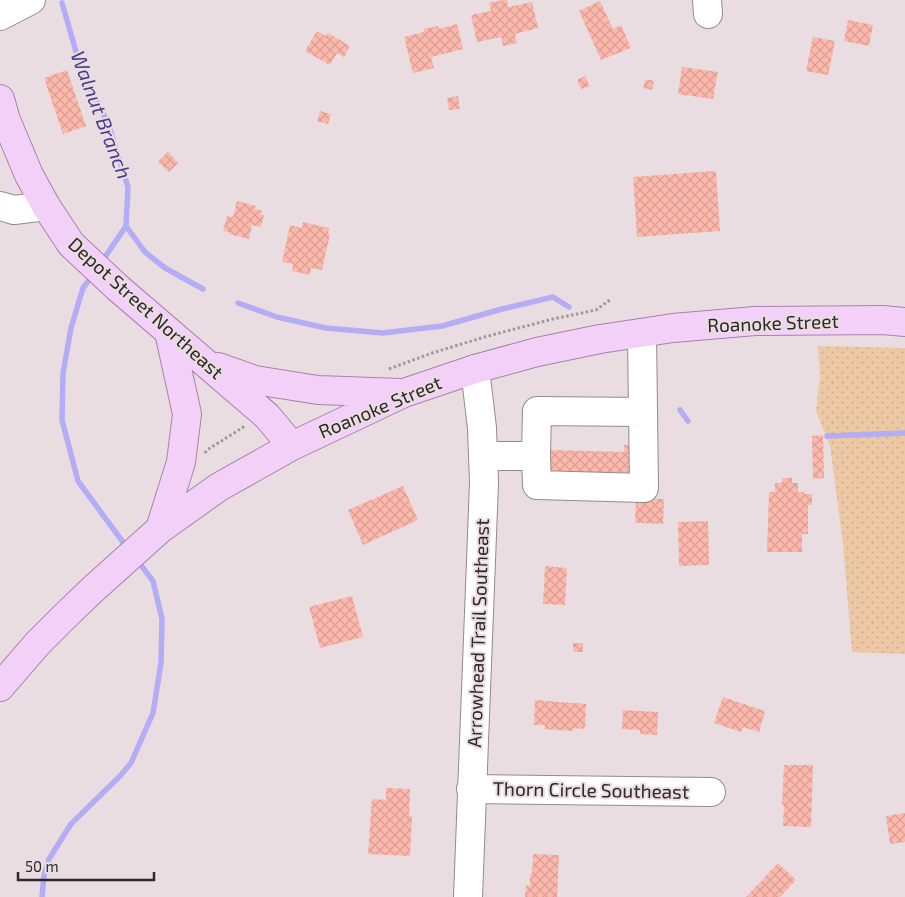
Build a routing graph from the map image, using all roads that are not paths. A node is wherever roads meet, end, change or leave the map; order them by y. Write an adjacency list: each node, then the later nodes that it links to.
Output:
1 (31, 0): 2 (street)
2 (0, 16)
3 (0, 98): 5 (main road, Depot Street Northeast)
4 (0, 206): 5 (street)
5 (46, 206): 7 (main road, Depot Street Northeast)
6 (905, 322): 8 (main road, Roanoke Street)
7 (170, 332): 9 (main road, Depot Street Northeast); 16 (main road)
8 (642, 333): 10 (main road, Roanoke Street); 12 (street)
9 (206, 363): 11 (main road); 13 (main road, Depot Street Northeast)
10 (475, 369): 11 (main road, Roanoke Street); 14 (street, Arrowhead Trail Southeast)
11 (404, 393): 13 (main road, Roanoke Street)
12 (643, 412): 15 (street); 15 (street)
13 (292, 446): 16 (main road, Roanoke Street)
14 (483, 456): 15 (street); 18 (street, Arrowhead Trail Southeast)
15 (536, 456)
16 (160, 529): 17 (main road, Roanoke Street)
17 (0, 687)
18 (471, 789): 19 (street, Thorn Circle Southeast); 20 (street, Arrowhead Trail Southeast)
19 (710, 792)
20 (468, 897)

